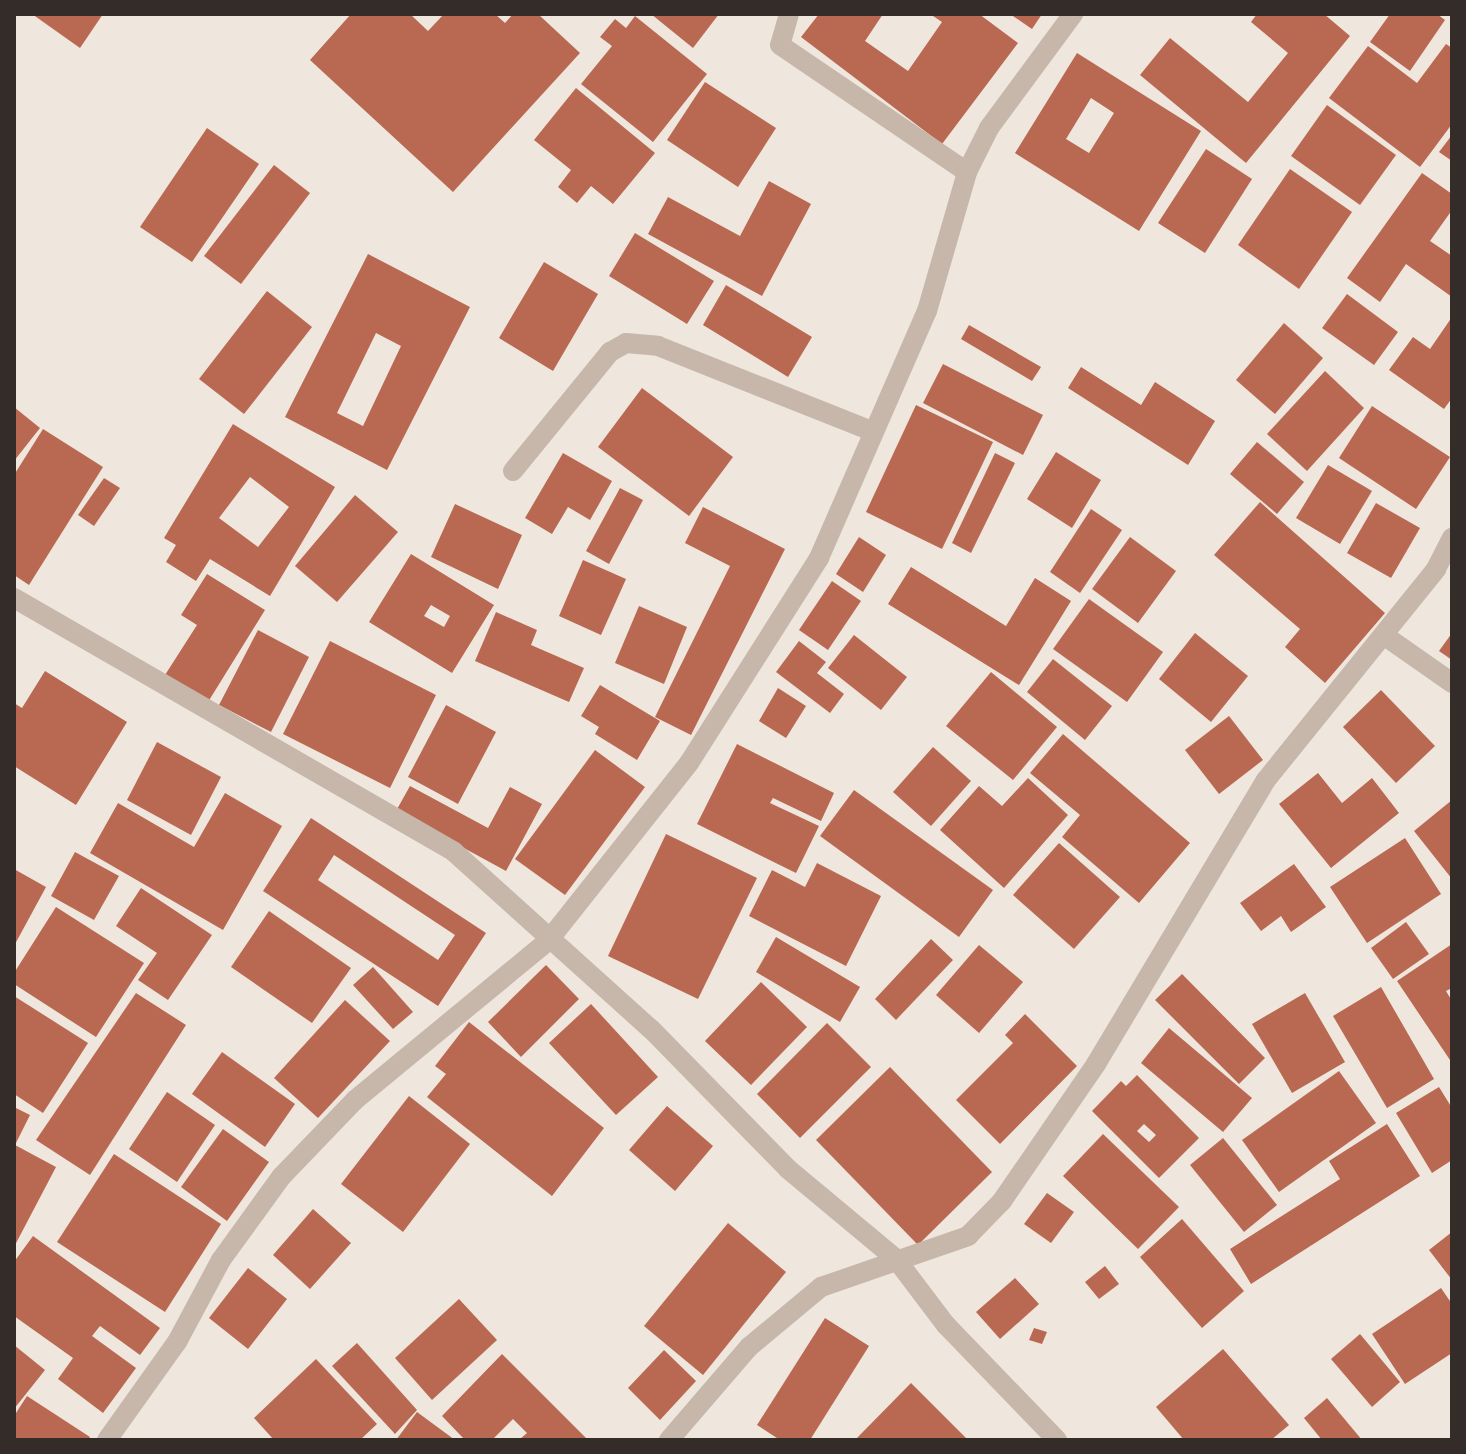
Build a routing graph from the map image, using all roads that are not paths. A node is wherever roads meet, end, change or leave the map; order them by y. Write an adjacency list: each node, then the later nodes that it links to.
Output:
1 (789, 14): 3 (street)
2 (1073, 14): 3 (street)
3 (967, 172): 4 (street)
4 (874, 432): 5 (street); 10 (street)
5 (513, 471)
6 (1452, 538): 8 (street)
7 (14, 598): 10 (street)
8 (1385, 636): 9 (street); 11 (street)
9 (1452, 683)
10 (548, 941): 11 (street); 12 (street)
11 (896, 1259): 13 (street); 14 (street)
12 (107, 1440)
13 (669, 1440)
14 (1057, 1440)

